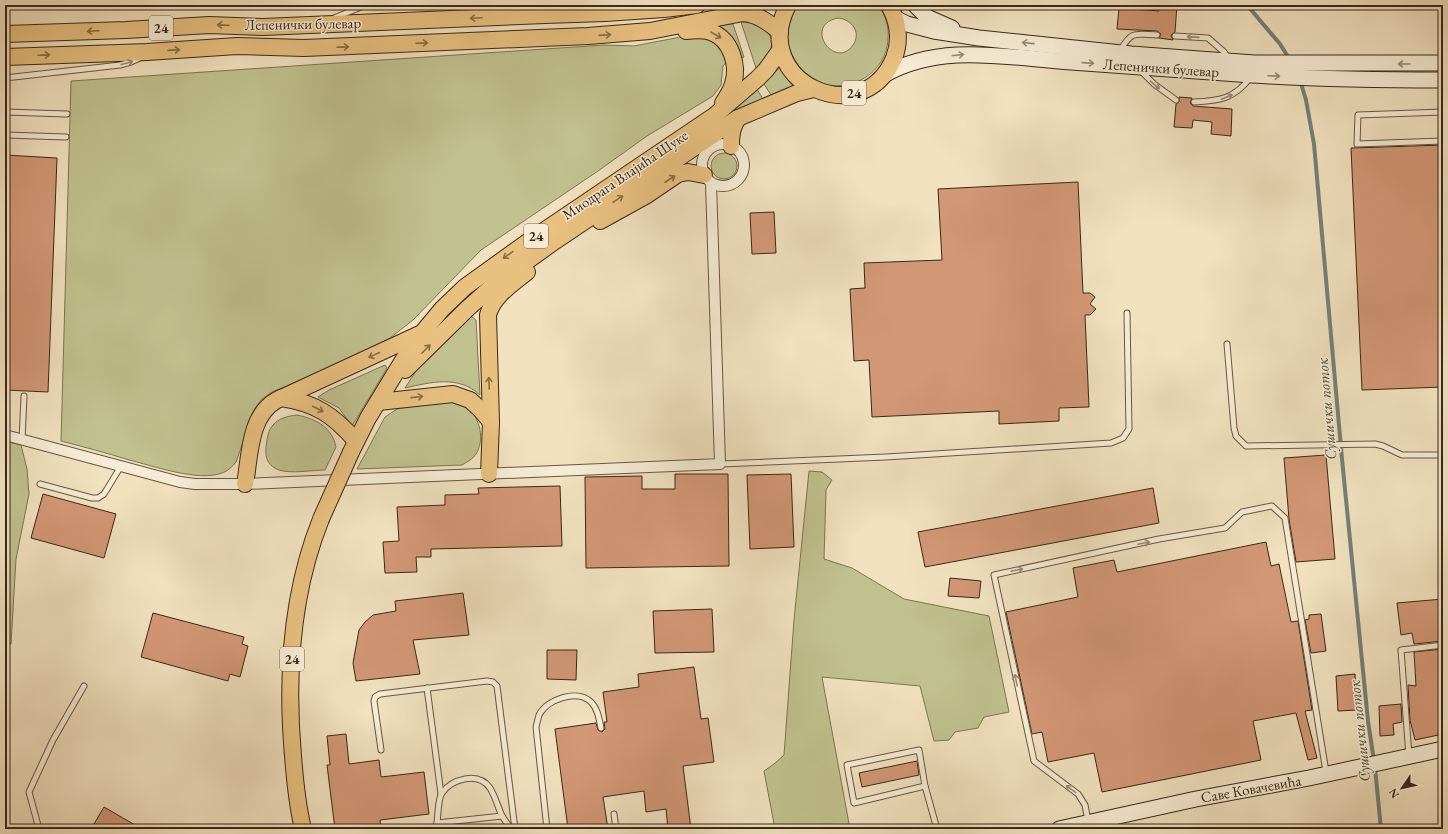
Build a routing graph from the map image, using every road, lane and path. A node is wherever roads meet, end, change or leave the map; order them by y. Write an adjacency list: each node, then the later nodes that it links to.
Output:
1 (366, 5): 6 (lane)
2 (697, 5): 6 (main road, Лепенички булевар / 24, one-way to 6)
3 (788, 5): 8 (main road, 24)
4 (915, 5): 12 (main road)
5 (891, 8): 12 (main road, Лепенички булевар); 20 (main road, 24)
6 (318, 24): 9 (main road, Лепенички булевар / 24, one-way to 9)
7 (650, 31): 8 (main road, 24); 14 (main road, Лепенички булевар / 24, one-way to 7); 31 (main road, one-way to 31)
8 (780, 32): 13 (main road, 24)
9 (5, 34)
10 (1157, 35): 15 (lane)
11 (1175, 36): 17 (lane, one-way to 11)
12 (979, 38): 15 (main road, Лепенички булевар, one-way to 12)
13 (781, 48): 25 (main road, 24); 31 (main road, Миодрага Влајића Шуке / 24)
14 (147, 52): 16 (main road, Лепенички булевар / 24, one-way to 14); 22 (lane, one-way to 14)
15 (1119, 52): 17 (main road, Лепенички булевар)
16 (5, 57)
17 (1229, 61): 18 (main road, Лепенички булевар, one-way to 17)
18 (1443, 64)
19 (1138, 67): 20 (main road, Лепенички булевар, one-way to 19); 21 (main road, Лепенички булевар); 26 (lane, one-way to 26)
20 (884, 75): 25 (main road, 24)
21 (1253, 75): 23 (main road, Лепенички булевар, one-way to 23); 27 (lane, one-way to 21)
22 (5, 78): 24 (lane)
23 (1443, 80)
24 (5, 86)
25 (814, 89): 32 (main road, Миодрага Влајића Шуке / 24)
26 (1176, 100)
27 (1194, 102)
28 (5, 112): 30 (lane)
29 (1443, 112): 35 (lane)
30 (67, 114)
31 (714, 116): 41 (main road, Миодрага Влајића Шуке / 24, one-way to 41)
32 (738, 118): 36 (main road); 38 (main road, Миодрага Влајића Шуке / 24, one-way to 32)
33 (5, 135): 34 (lane)
34 (66, 137)
35 (1443, 141)
36 (731, 146): 37 (street); 37 (street)
37 (708, 179): 38 (main road, one-way to 37); 52 (street)
38 (574, 229): 39 (main road, Миодрага Влајића Шуке / 24)
39 (555, 241): 43 (main road, Миодрага Влајића Шуке / 24, one-way to 39); 47 (main road, one-way to 39)
40 (1127, 313): 52 (lane)
41 (422, 333): 43 (main road, Миодрага Влајића Шуке / 24); 45 (main road, one-way to 45)
42 (1227, 344): 51 (lane)
43 (388, 386): 46 (main road, Миодрага Влајића Шуке / 24)
44 (24, 396): 49 (lane)
45 (281, 398): 50 (main road, one-way to 50); 56 (main road)
46 (378, 402): 47 (main road, one-way to 47); 50 (main road, Миодрага Влајића Шуке / 24)
47 (490, 422): 54 (main road)
48 (5, 435): 49 (street)
49 (22, 440): 53 (street)
50 (354, 447): 72 (main road, Миодрага Влајића Шуке / 24, bridge)
51 (1443, 455)
52 (720, 464): 54 (street)
53 (121, 466): 55 (lane); 56 (street)
54 (489, 474): 56 (street)
55 (40, 484)
56 (245, 484)
57 (1443, 645): 63 (lane)
58 (84, 686): 71 (lane)
59 (427, 688): 62 (lane); 66 (lane); 75 (lane)
60 (601, 728): 76 (lane)
61 (1443, 749): 63 (main road, Саве Ковачевића)
62 (381, 750)
63 (1404, 758): 64 (main road, Саве Ковачевића)
64 (1326, 774): 69 (main road, Саве Ковачевића); 69 (lane, one-way to 64)
65 (925, 786): 65 (lane); 78 (lane)
66 (441, 794): 68 (lane); 70 (lane)
67 (614, 814): 77 (lane)
68 (502, 816): 70 (lane); 74 (lane)
69 (1088, 822): 79 (main road, Саве Ковачевића)
70 (437, 823): 73 (lane)
71 (39, 829)
72 (303, 829)
73 (436, 829)
74 (511, 829)
75 (515, 829)
76 (547, 829)
77 (616, 829)
78 (937, 829)
79 (1059, 829)

